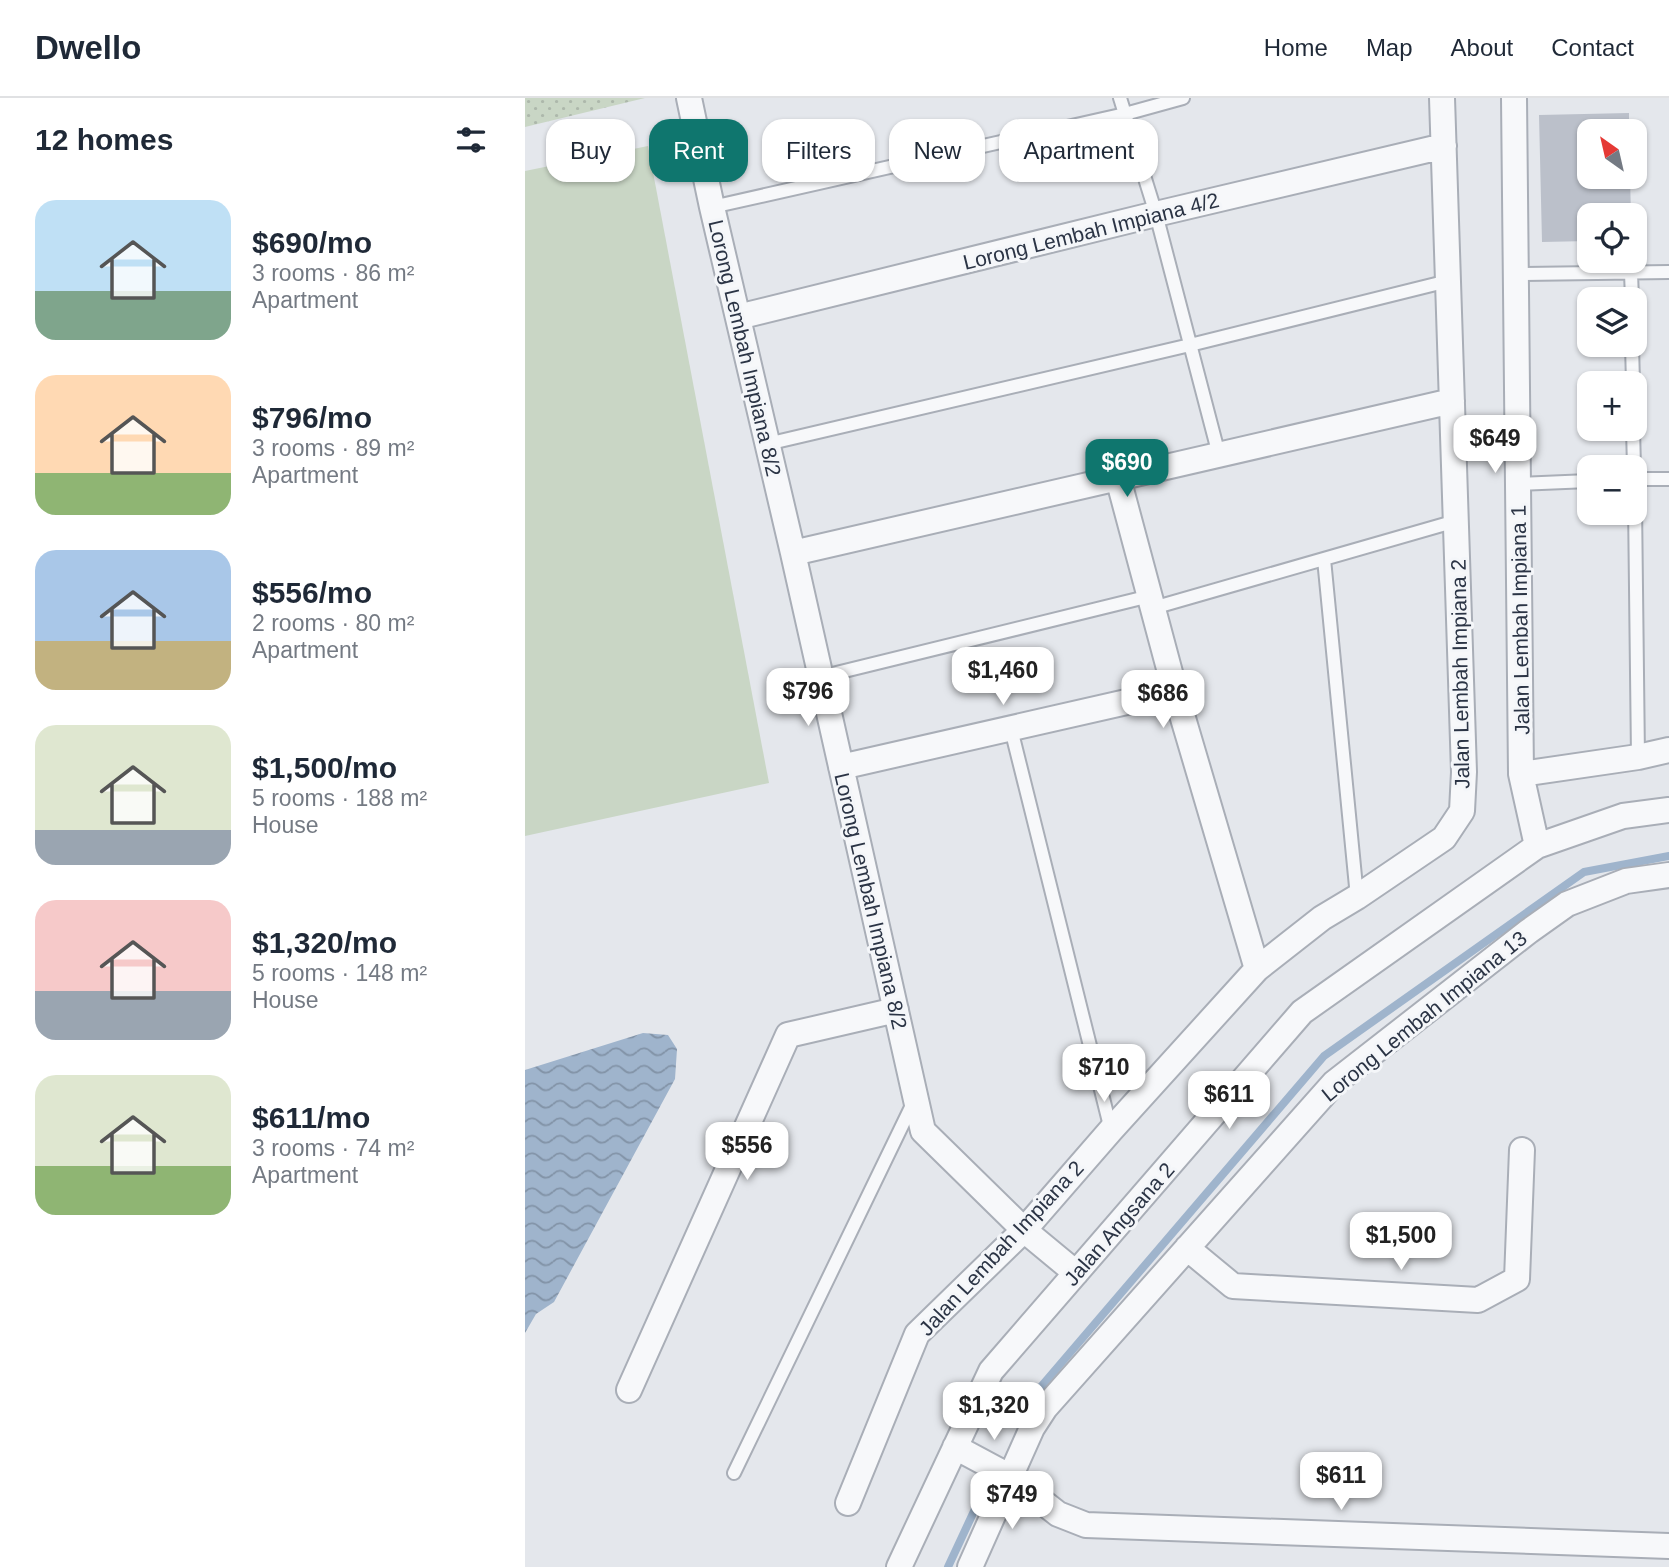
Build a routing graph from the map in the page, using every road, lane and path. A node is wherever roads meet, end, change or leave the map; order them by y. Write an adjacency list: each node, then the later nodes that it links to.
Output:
1 (689, 98): 8 (street, Lorong Lembah Impiana 8/2)
2 (1120, 98): 6 (lane)
3 (1183, 98): 6 (lane)
4 (1442, 98): 7 (street, Jalan Lembah Impiana 2)
5 (1514, 98): 13 (street, Jalan Lembah Impiana 1)
6 (1125, 114): 8 (lane); 9 (lane)
7 (1444, 146): 9 (street, Lorong Lembah Impiana 4/2); 14 (street, Jalan Lembah Impiana 2)
8 (712, 207): 16 (street, Lorong Lembah Impiana 8/2)
9 (1156, 214): 16 (street, Lorong Lembah Impiana 4/2); 17 (lane)
10 (1669, 272): 12 (lane)
11 (1631, 273): 13 (lane); 15 (lane)
12 (1647, 273)
13 (1515, 274): 25 (street, Jalan Lembah Impiana 1)
14 (1448, 281): 17 (lane); 18 (street, Jalan Lembah Impiana 2)
15 (1632, 287)
16 (739, 317): 19 (street, Lorong Lembah Impiana 8/2)
17 (1190, 345): 19 (lane); 20 (lane)
18 (1452, 401): 20 (street); 26 (street, Jalan Lembah Impiana 2)
19 (767, 444): 28 (street, Lorong Lembah Impiana 8/2)
20 (1219, 455): 21 (street)
21 (1118, 478): 28 (street); 30 (street)
22 (1647, 479): 23 (lane)
23 (1669, 479)
24 (1577, 482): 25 (lane)
25 (1518, 484): 37 (street, Jalan Lembah Impiana 1)
26 (1456, 521): 29 (lane); 41 (street, Jalan Lembah Impiana 2)
27 (1635, 525): 35 (lane)
28 (793, 553): 31 (street, Lorong Lembah Impiana 8/2)
29 (1324, 559): 30 (lane); 41 (lane)
30 (1151, 602): 31 (lane); 32 (street)
31 (820, 677): 36 (street, Lorong Lembah Impiana 8/2)
32 (1175, 691): 33 (street); 42 (street)
33 (1011, 729): 36 (street); 45 (lane)
34 (1669, 750): 35 (street)
35 (1638, 757): 37 (street)
36 (841, 767): 43 (street, Lorong Lembah Impiana 8/2)
37 (1521, 774): 39 (street, Jalan Lembah Impiana 1)
38 (1669, 810): 39 (street, Jalan Angsana 2)
39 (1537, 846): 49 (street, Jalan Angsana 2)
40 (1669, 875): 48 (street, Lorong Lembah Impiana 13)
41 (1357, 897): 42 (street, Jalan Lembah Impiana 2)
42 (1257, 969): 45 (street, Jalan Lembah Impiana 2)
43 (896, 1010): 44 (street, Lorong Lembah Impiana 8/2); 50 (street)
44 (916, 1098): 47 (street, Lorong Lembah Impiana 8/2); 52 (lane)
45 (1111, 1130): 47 (street, Jalan Lembah Impiana 2)
46 (1523, 1150): 48 (street)
47 (1024, 1230): 49 (street, Lorong Lembah Impiana 8/2); 54 (street, Jalan Lembah Impiana 2)
48 (1187, 1248): 53 (street, Lorong Lembah Impiana 13)
49 (1076, 1273): 51 (street, Jalan Angsana 2)
50 (629, 1390)
51 (955, 1447): 53 (street); 56 (street, Jalan Angsana 2)
52 (734, 1473)
53 (1011, 1477): 55 (street); 57 (street, Lorong Lembah Impiana 13)
54 (848, 1503)
55 (1669, 1546)
56 (899, 1567)
57 (971, 1567)

